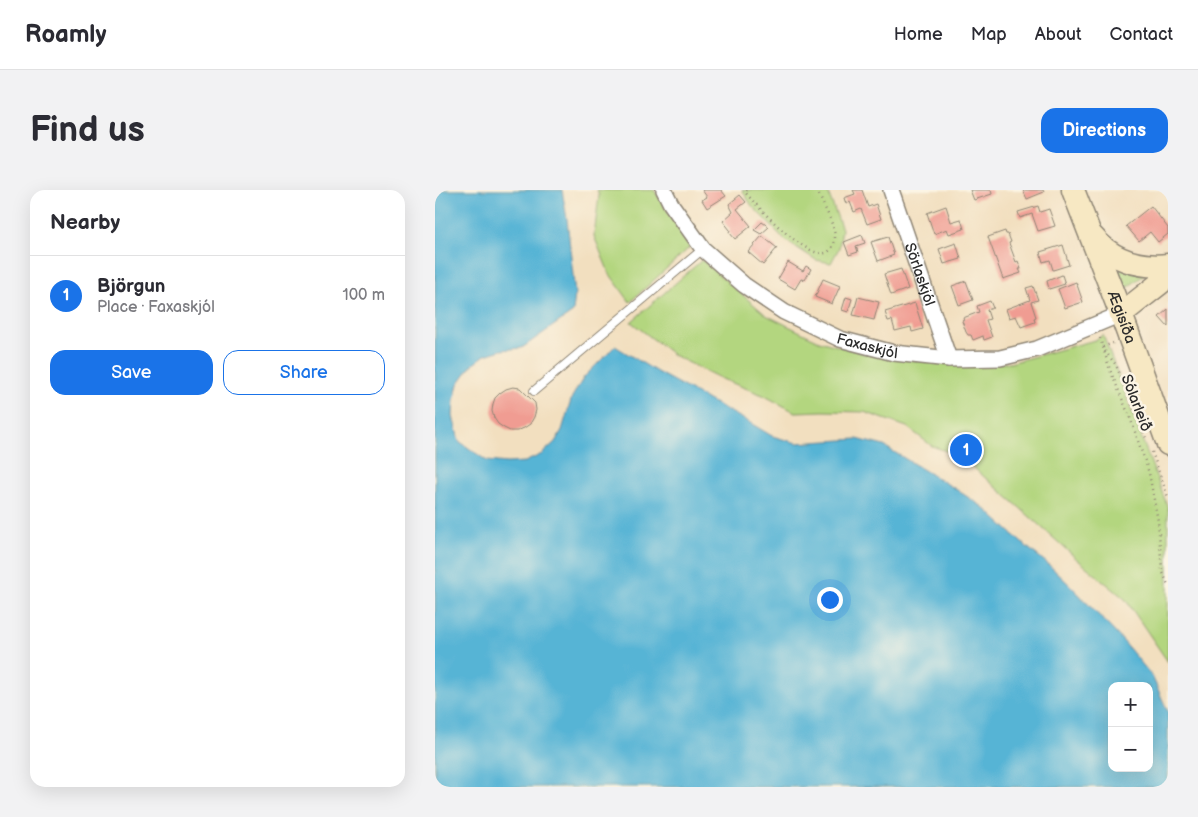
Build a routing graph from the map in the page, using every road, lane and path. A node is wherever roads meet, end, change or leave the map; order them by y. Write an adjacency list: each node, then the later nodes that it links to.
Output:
1 (664, 190): 7 (street, Faxaskjól)
2 (747, 190): 3 (path)
3 (817, 190)
4 (891, 190): 14 (street, Sörlaskjól)
5 (1073, 190): 6 (street, Ægisíða)
6 (1090, 234): 8 (street); 10 (street, Ægisíða)
7 (703, 249): 14 (street, Faxaskjól); 15 (lane)
8 (1168, 265)
9 (1168, 277): 10 (street)
10 (1121, 314): 14 (street, Faxaskjól); 16 (street, Ægisíða)
11 (1098, 334): 13 (path, Sólarleið)
12 (1116, 342): 13 (path)
13 (1103, 347): 16 (path, Sólarleið); 18 (path, Sólarleið)
14 (949, 358)
15 (535, 391)
16 (1156, 447): 17 (path, Sólarleið)
17 (1168, 497)
18 (1168, 585)

